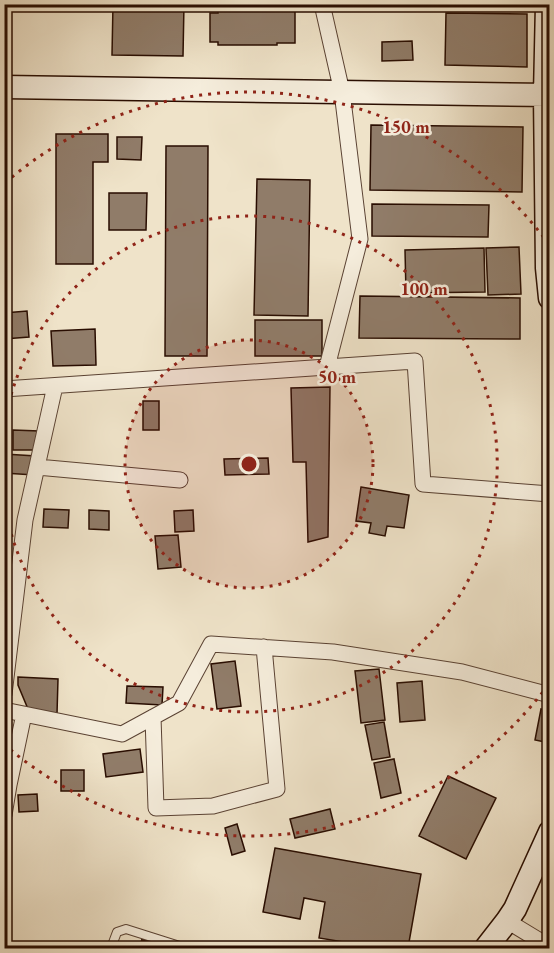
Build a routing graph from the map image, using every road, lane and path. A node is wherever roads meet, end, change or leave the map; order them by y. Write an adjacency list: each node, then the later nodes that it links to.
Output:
1 (322, 4): 4 (street)
2 (547, 4): 5 (street)
3 (4, 87): 4 (street)
4 (342, 92): 5 (street); 7 (street)
5 (547, 95): 6 (street)
6 (549, 298)
7 (327, 367): 8 (street); 12 (street)
8 (55, 386): 9 (street); 10 (street)
9 (4, 389)
10 (36, 467): 11 (street); 14 (street)
11 (180, 480)
12 (549, 494)
13 (264, 647): 15 (street); 18 (street); 18 (street)
14 (4, 694)
15 (549, 695)
16 (4, 710): 17 (street)
17 (24, 714): 18 (street); 19 (street)
18 (153, 717)
19 (7, 785): 20 (street)
20 (4, 816)
21 (549, 832): 22 (street)
22 (507, 921): 23 (street); 26 (street)
23 (549, 947)
24 (111, 948): 25 (lane)
25 (186, 948)
26 (486, 948)

